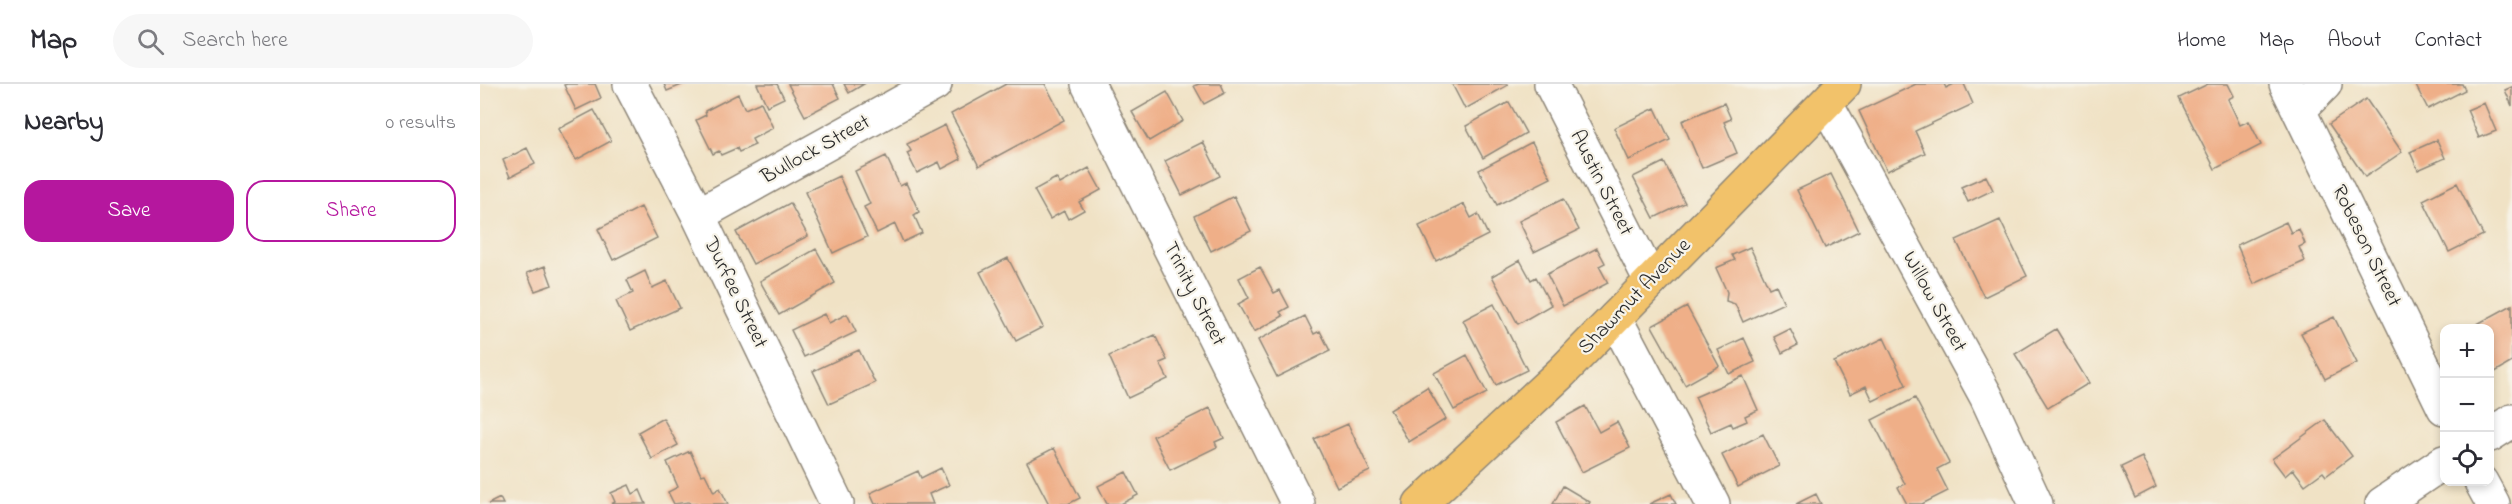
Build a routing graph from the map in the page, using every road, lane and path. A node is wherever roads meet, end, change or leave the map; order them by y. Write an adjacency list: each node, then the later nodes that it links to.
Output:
1 (630, 84): 8 (street, Durfee Street)
2 (935, 84): 8 (street, Bullock Street)
3 (1088, 84): 17 (street, Trinity Street)
4 (1551, 84): 9 (street, Austin Street)
5 (2325, 84): 7 (street)
6 (1835, 93): 9 (main road, Shawmut Avenue); 20 (street, Willow Street)
7 (2293, 97): 11 (street, Robeson Street)
8 (698, 215): 16 (street, Durfee Street)
9 (1651, 281): 10 (main road, Shawmut Avenue)
10 (1615, 318): 18 (main road, Shawmut Avenue); 19 (street)
11 (2440, 398)
12 (2512, 421): 13 (street)
13 (2494, 432)
14 (2440, 465): 21 (street)
15 (2483, 486): 22 (street)
16 (837, 504)
17 (1298, 504)
18 (1420, 504)
19 (1713, 504)
20 (2036, 504)
21 (2382, 504)
22 (2493, 504)

